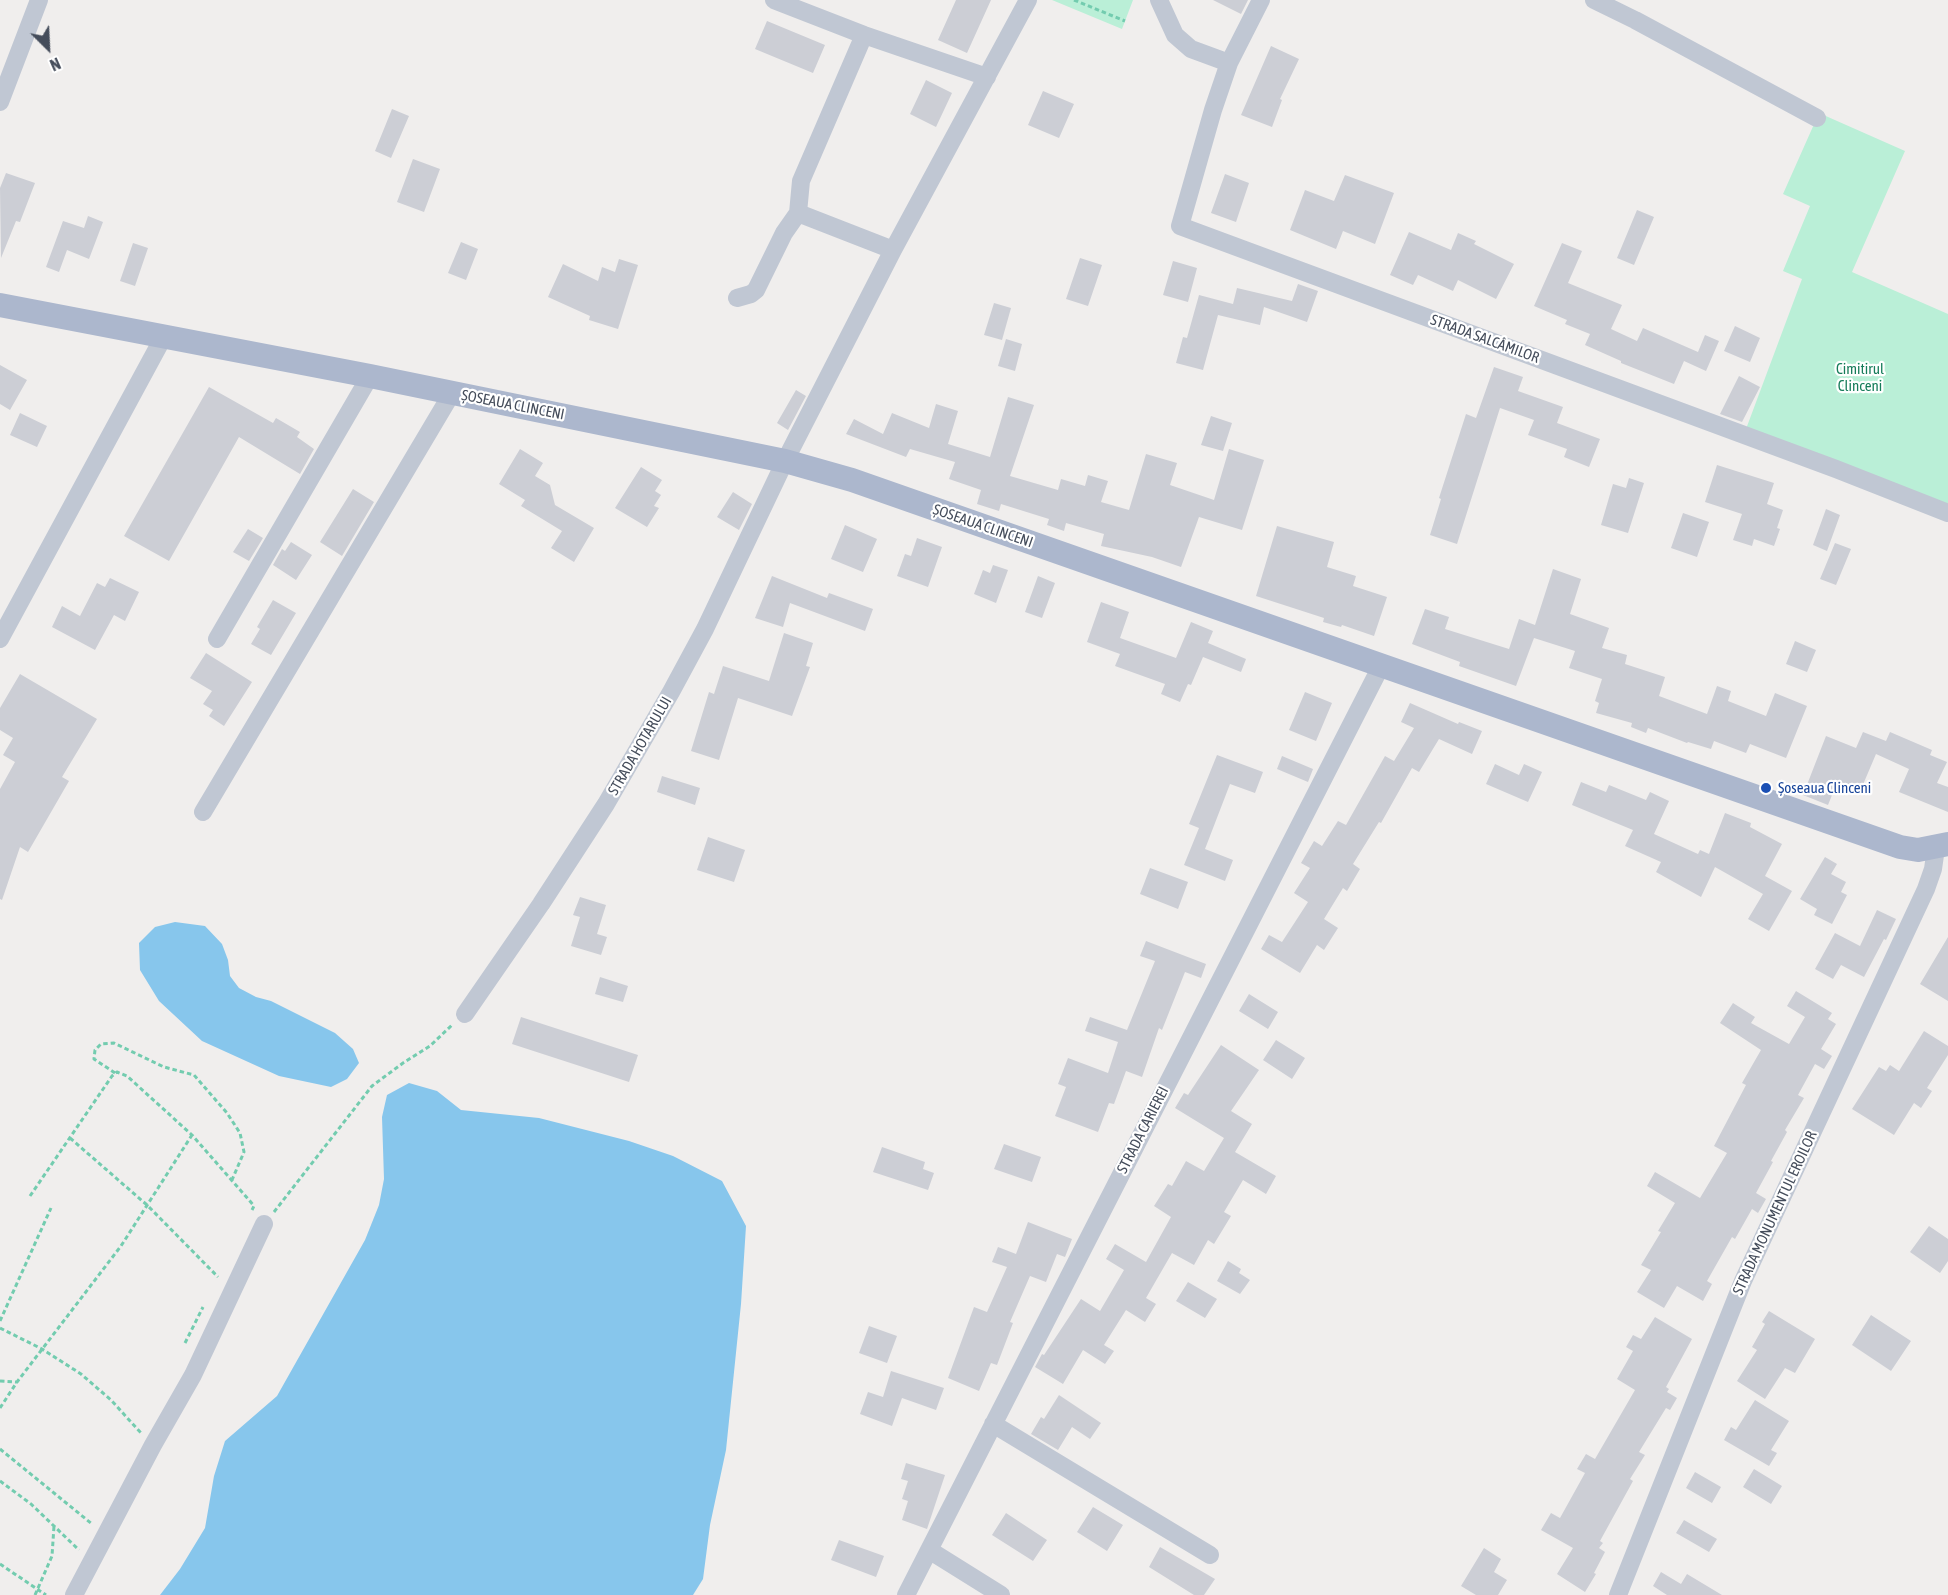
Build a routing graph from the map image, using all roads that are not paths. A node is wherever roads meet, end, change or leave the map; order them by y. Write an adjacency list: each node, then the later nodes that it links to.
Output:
1 (39, 0): 10 (street)
2 (774, 0): 7 (street)
3 (1028, 0): 9 (street, STRADA HOTARULUI)
4 (1159, 0): 8 (street)
5 (1261, 0): 8 (street)
6 (1594, 0): 11 (street)
7 (864, 35): 9 (street); 12 (street)
8 (1229, 63): 20 (street, STRADA SALCÂMILOR)
9 (987, 77): 13 (street, STRADA HOTARULUI)
10 (0, 102)
11 (1817, 118)
12 (798, 213): 13 (street); 14 (street)
13 (893, 250): 19 (street, STRADA HOTARULUI)
14 (737, 298)
15 (0, 305): 16 (main road, ȘOSEAUA CLINCENI)
16 (165, 336): 17 (main road, ȘOSEAUA CLINCENI); 21 (street)
17 (370, 376): 18 (main road, ȘOSEAUA CLINCENI); 22 (street)
18 (452, 393): 19 (main road, ȘOSEAUA CLINCENI); 24 (street)
19 (785, 461): 23 (main road, ȘOSEAUA CLINCENI); 26 (street, STRADA HOTARULUI)
20 (1948, 513)
21 (0, 639)
22 (217, 639)
23 (1381, 666): 25 (main road, ȘOSEAUA CLINCENI); 28 (street, STRADA CARIEREI)
24 (203, 812)
25 (1942, 846): 34 (street, STRADA MONUMENTUL EROILOR)
26 (465, 1014)
27 (257, 1220): 31 (street)
28 (993, 1424): 29 (street, STRADA CARIEREI); 30 (street)
29 (929, 1550): 32 (street, STRADA CARIEREI); 33 (street)
30 (1210, 1555)
31 (74, 1595)
32 (906, 1595)
33 (1001, 1595)
34 (1618, 1595)

